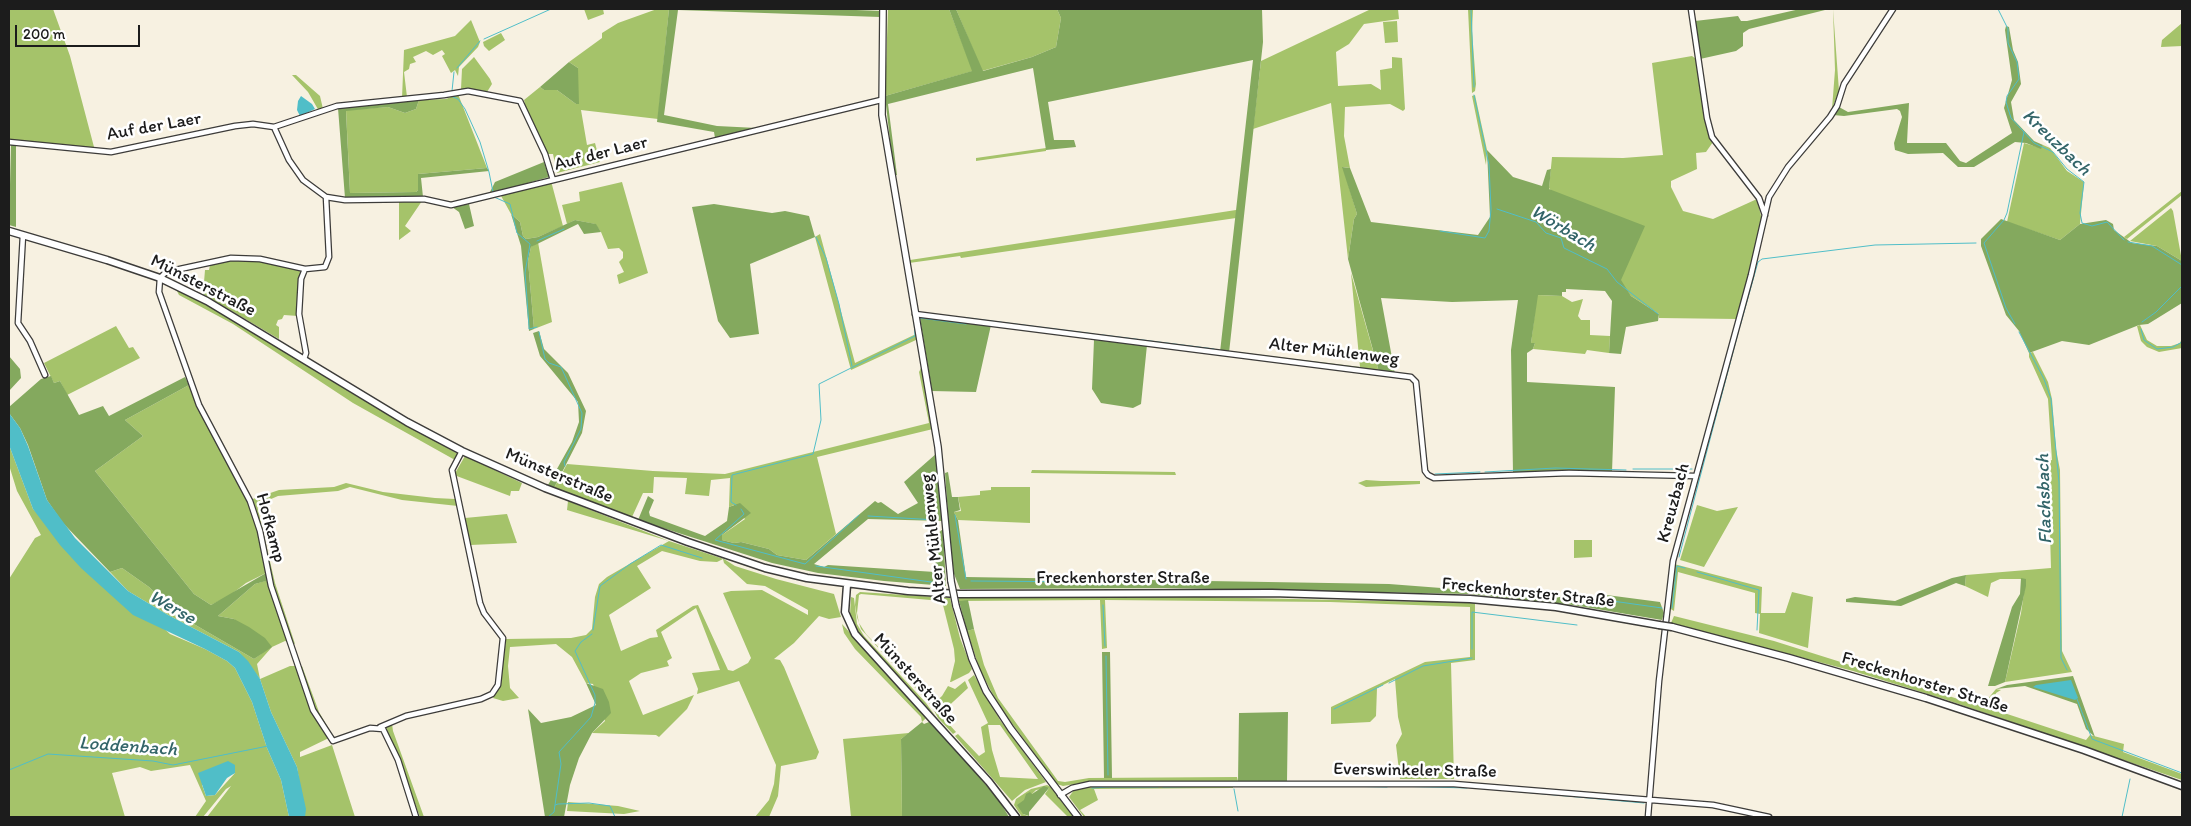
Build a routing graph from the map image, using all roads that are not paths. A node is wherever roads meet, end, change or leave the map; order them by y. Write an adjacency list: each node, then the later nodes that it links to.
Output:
1 (883, 9): 4 (street, Alter Mühlenweg)
2 (1691, 9): 10 (street, Kreuzbach)
3 (1893, 9): 9 (street, Kreuzbach)
4 (881, 100): 7 (street, Auf der Laer); 16 (street, Alter Mühlenweg)
5 (274, 128): 6 (street, Auf der Laer); 7 (street, Auf der Laer); 8 (street, Auf der Laer)
6 (9, 142)
7 (553, 180): 8 (street, Auf der Laer)
8 (326, 197): 14 (street)
9 (1769, 197): 10 (street); 11 (street, Kreuzbach)
10 (1759, 198): 11 (street, Kreuzbach)
11 (1765, 221): 20 (street, Kreuzbach)
12 (9, 231): 13 (main road, Münsterstraße)
13 (23, 235): 15 (main road, Münsterstraße); 18 (street)
14 (305, 269): 15 (street); 17 (street)
15 (160, 278): 17 (main road, Münsterstraße); 22 (street, Hofkamp)
16 (915, 314): 20 (street, Alter Mühlenweg); 24 (street, Alter Mühlenweg, bridge)
17 (304, 359): 19 (main road, Münsterstraße)
18 (45, 375)
19 (462, 451): 21 (main road, Münsterstraße); 22 (street, Hofkamp)
20 (1695, 476): 25 (street, Kreuzbach)
21 (847, 584): 23 (main road, Freckenhorster Straße, bridge); 27 (main road, Münsterstraße)
22 (380, 727): 26 (street)
23 (2182, 786)
24 (1060, 795): 25 (street, Everswinkeler Straße); 28 (street, Alter Mühlenweg)
25 (1650, 799): 29 (street, Kreuzbach); 30 (street, Everswinkeler Straße)
26 (416, 817)
27 (1016, 817)
28 (1078, 817)
29 (1648, 817)
30 (1769, 817)

